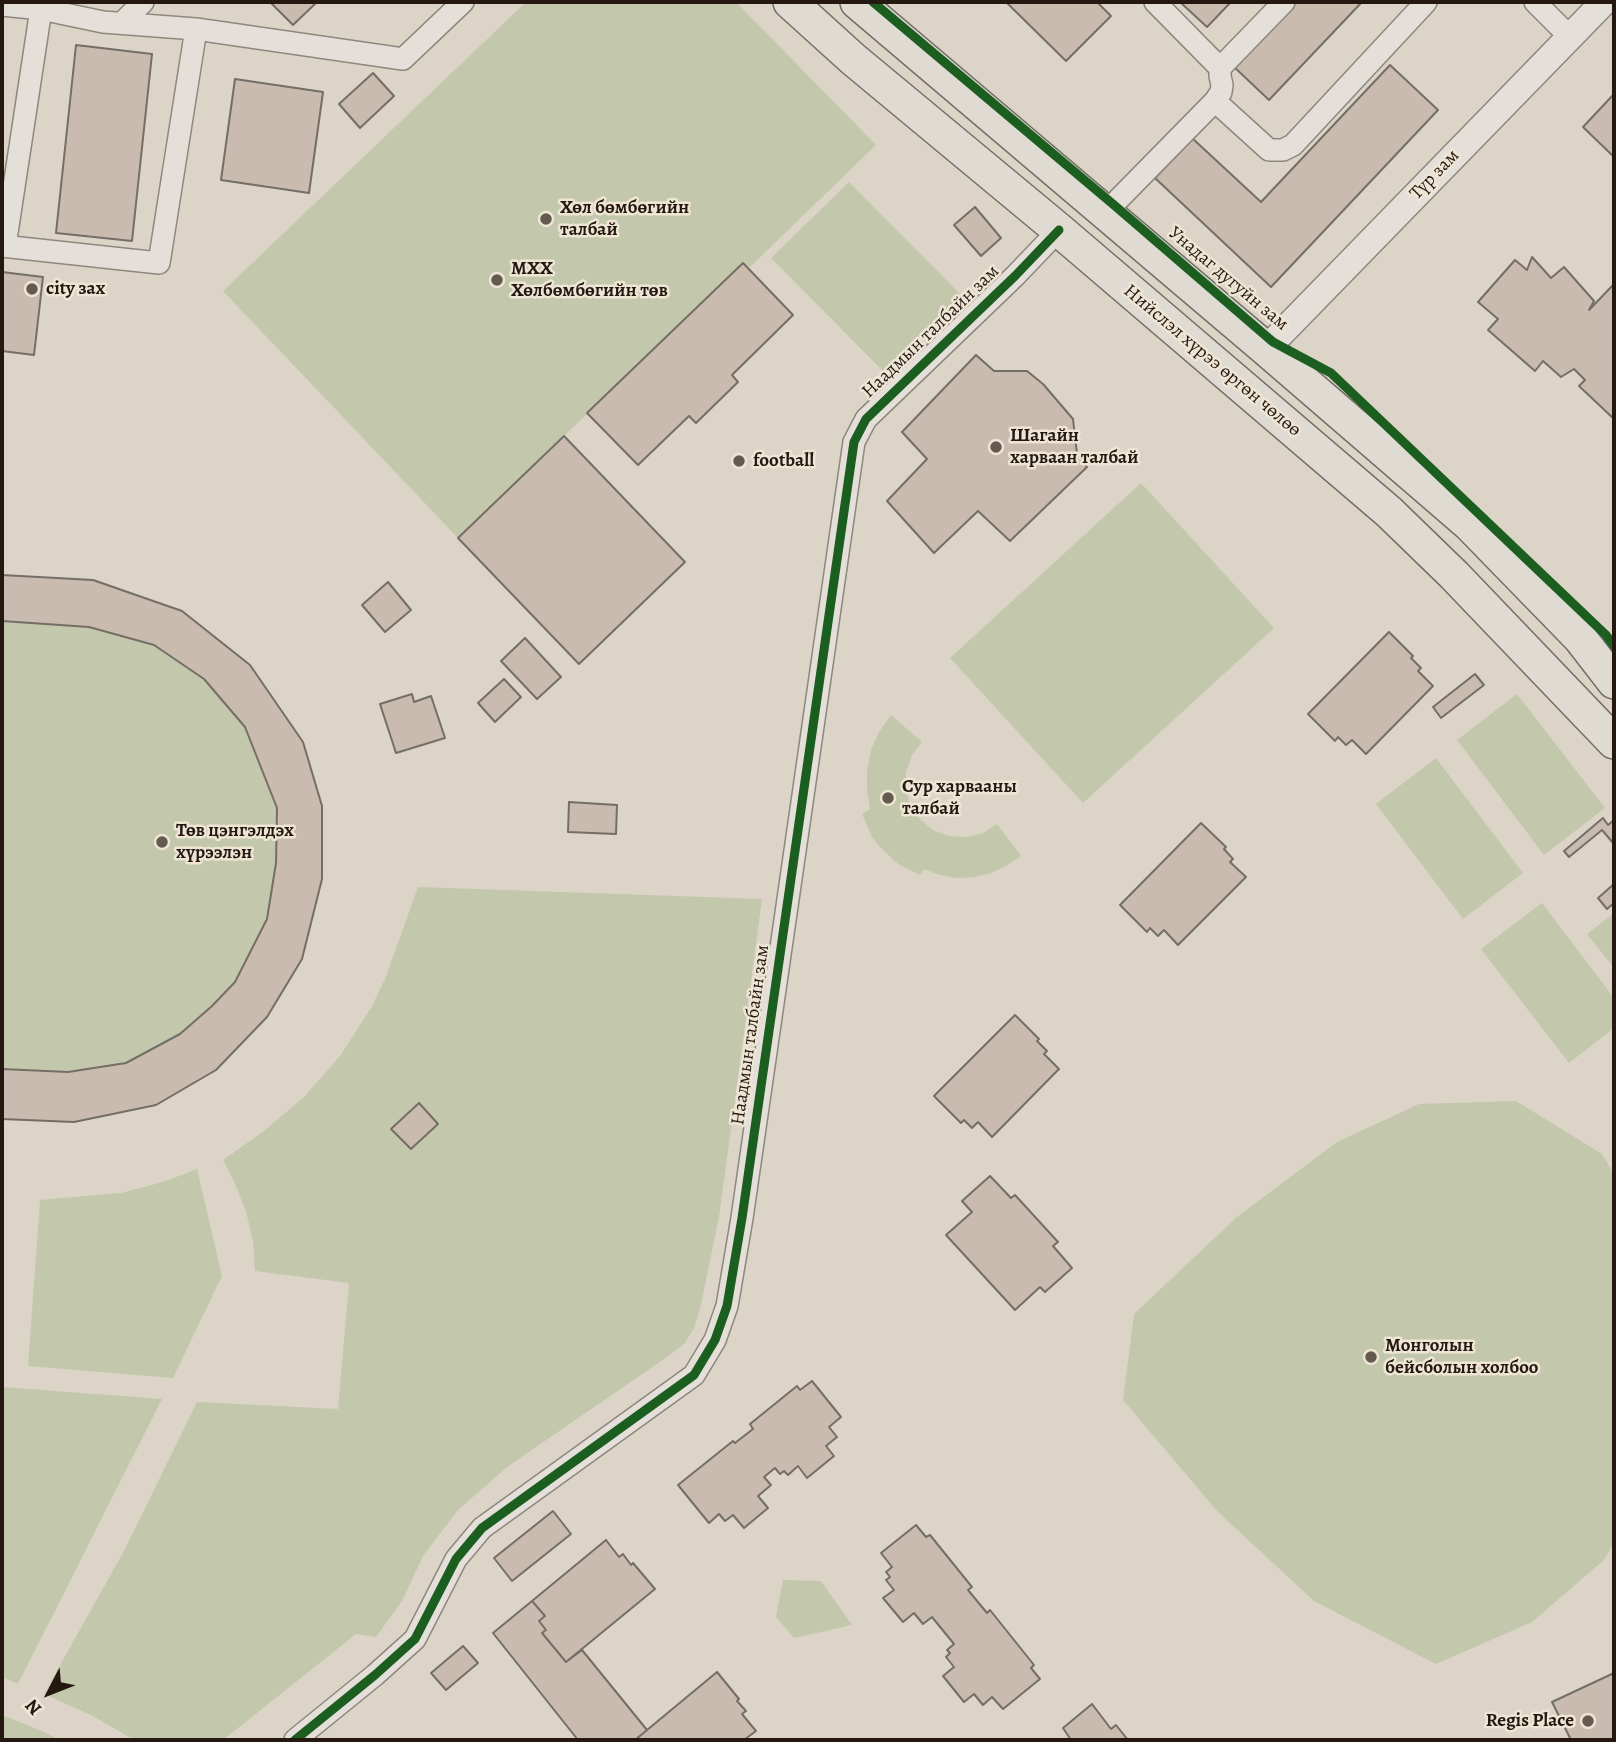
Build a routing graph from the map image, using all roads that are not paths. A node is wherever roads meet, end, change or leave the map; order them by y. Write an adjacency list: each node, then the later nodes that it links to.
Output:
1 (144, 2): 13 (street)
2 (463, 2): 14 (street)
3 (790, 2): 15 (main road, Нийслэл хүрээ өргөн чөлөө)
4 (846, 2): 15 (main road)
5 (857, 2): 19 (main road)
6 (1155, 2): 17 (street)
7 (1284, 2): 17 (street)
8 (1426, 2): 18 (street)
9 (1535, 2): 16 (street)
10 (1604, 2): 16 (street, Түр зам)
11 (2, 5): 12 (street)
12 (41, 9): 13 (street); 21 (street)
13 (108, 16): 14 (street)
14 (196, 29): 21 (street)
15 (821, 30): 20 (main road, Нийслэл хүрээ өргөн чөлөө)
16 (1570, 37): 22 (street, Түр зам)
17 (1220, 68): 18 (street)
18 (1215, 101): 19 (street)
19 (1105, 213): 22 (main road)
20 (1059, 230): 24 (main road, Нийслэл хүрээ өргөн чөлөө); 27 (street, Наадмын талбайн зам)
21 (3, 246)
22 (1266, 349): 23 (main road)
23 (1364, 434): 24 (main road); 25 (main road)
24 (1335, 466): 26 (main road, Нийслэл хүрээ өргөн чөлөө)
25 (1614, 682)
26 (1614, 742)
27 (295, 1740)

